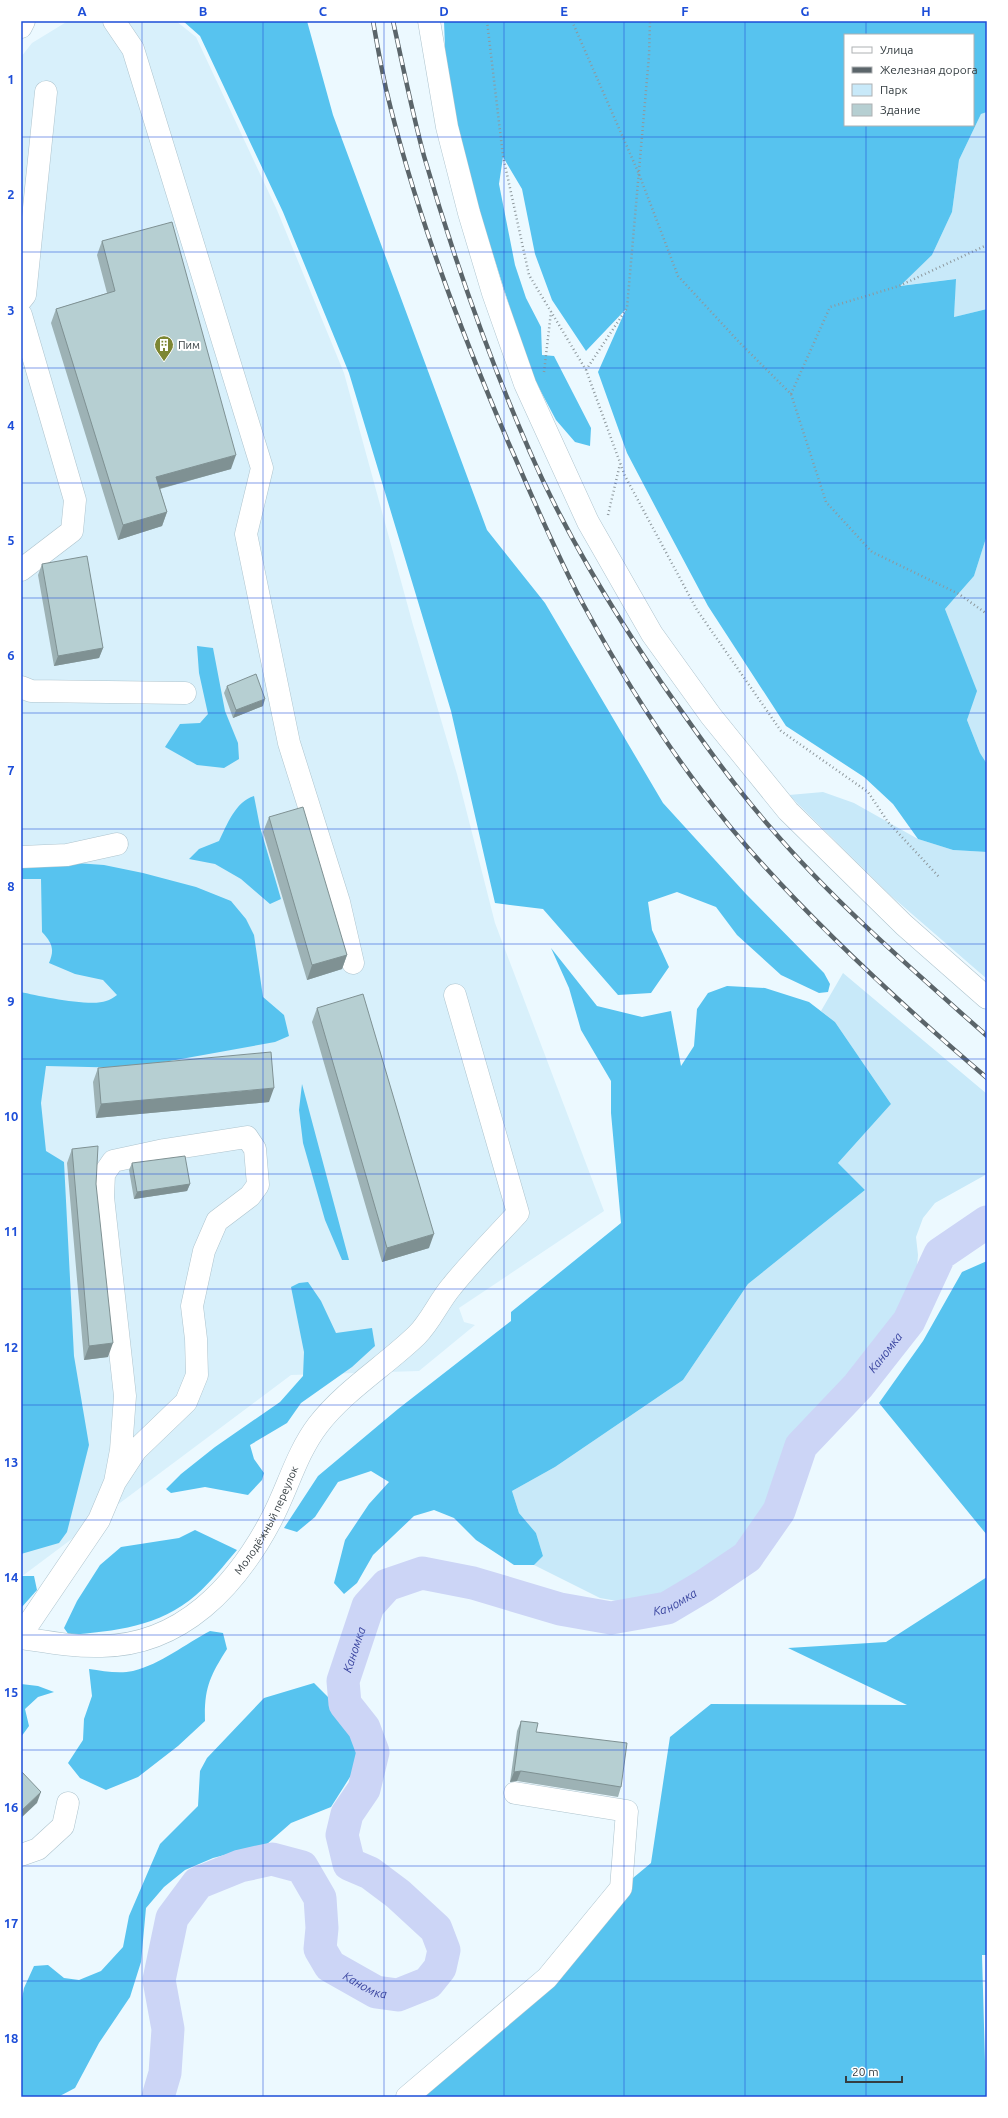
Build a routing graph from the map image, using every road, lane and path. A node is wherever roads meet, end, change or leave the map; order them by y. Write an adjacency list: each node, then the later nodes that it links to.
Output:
1 (24, 21): 7 (street)
2 (114, 21): 26 (street)
3 (429, 21): 18 (street)
4 (487, 21): 12 (path)
5 (572, 21): 9 (path)
6 (650, 21): 9 (path)
7 (21, 27)
8 (46, 92): 11 (street)
9 (639, 174): 14 (path); 16 (path)
10 (987, 245): 16 (path)
11 (21, 300)
12 (551, 311): 14 (path); 15 (path)
13 (21, 315): 19 (street)
14 (586, 370): 17 (path)
15 (543, 373)
16 (791, 394): 20 (path)
17 (620, 464): 18 (path); 25 (path)
18 (601, 545): 28 (street)
19 (21, 570)
20 (987, 614)
21 (21, 687): 22 (street)
22 (185, 693)
23 (117, 844): 24 (street)
24 (21, 857)
25 (940, 878)
26 (353, 963)
27 (455, 995): 30 (street, Молодёжный переулок)
28 (987, 998)
29 (115, 1482): 29 (street); 30 (street)
30 (21, 1637)
31 (515, 1793): 34 (street)
32 (68, 1803): 33 (street)
33 (21, 1855)
34 (407, 2097)

